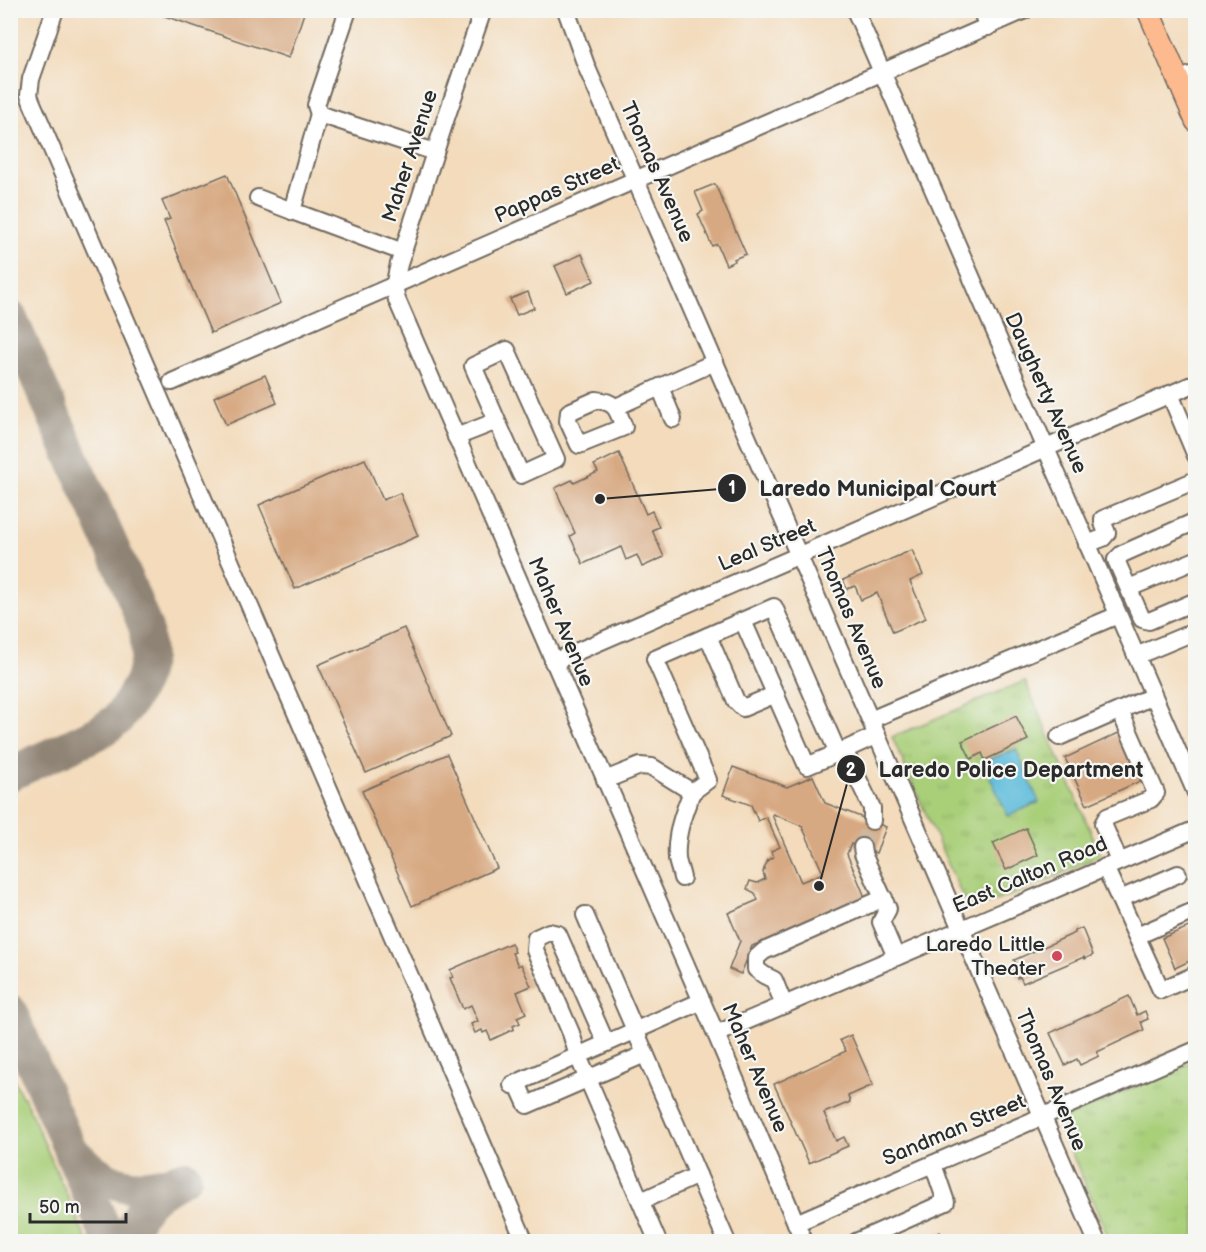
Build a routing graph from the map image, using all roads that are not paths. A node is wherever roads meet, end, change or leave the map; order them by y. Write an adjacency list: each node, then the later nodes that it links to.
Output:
1 (56, 10): 81 (street)
2 (348, 10): 12 (street)
3 (566, 10): 15 (street, Thomas Avenue)
4 (855, 10): 10 (street, Daugherty Avenue)
5 (981, 10): 9 (street)
6 (1025, 10): 9 (street, Pappas Street)
7 (1148, 10): 11 (main road)
8 (477, 12): 14 (street, Maher Avenue)
9 (988, 27): 10 (street, Pappas Street)
10 (882, 74): 15 (street, Pappas Street); 29 (street, Daugherty Avenue)
11 (1187, 76): 13 (main road)
12 (318, 114): 14 (street); 17 (street)
13 (1196, 121)
14 (435, 152): 18 (street, Maher Avenue)
15 (636, 180): 19 (street, Pappas Street); 20 (street, Thomas Avenue)
16 (258, 198): 17 (street)
17 (292, 211): 18 (street)
18 (403, 252): 19 (street, Maher Avenue)
19 (394, 286): 21 (street, Pappas Street); 28 (street, Maher Avenue)
20 (715, 362): 23 (street); 34 (street, Thomas Avenue)
21 (172, 382)
22 (1196, 383): 24 (street, Leal Street)
23 (660, 387): 25 (street); 26 (street)
24 (1170, 394): 29 (street, Leal Street); 30 (street)
25 (616, 407)
26 (673, 419)
27 (497, 421): 27 (street); 28 (street)
28 (456, 437): 43 (street, Maher Avenue)
29 (1046, 449): 33 (street, Daugherty Avenue); 34 (street, Leal Street)
30 (1196, 456)
31 (1196, 480): 33 (street)
32 (1196, 521): 36 (street)
33 (1087, 544): 38 (street, Daugherty Avenue)
34 (799, 555): 43 (street, Leal Street); 47 (street, Thomas Avenue)
35 (1196, 560): 36 (street)
36 (1129, 588): 37 (street)
37 (1196, 601)
38 (1118, 615): 42 (street, Daugherty Avenue); 47 (street)
39 (743, 621): 41 (street); 44 (street); 49 (street)
40 (1196, 631): 42 (street)
41 (708, 636): 44 (street); 51 (street)
42 (1136, 656): 45 (street, Daugherty Avenue)
43 (554, 662): 50 (street, Maher Avenue)
44 (776, 694): 49 (street)
45 (1153, 696): 46 (street); 52 (street, Daugherty Avenue)
46 (1120, 711): 48 (street); 56 (street)
47 (874, 727): 49 (street); 63 (street, Thomas Avenue)
48 (1059, 737)
49 (841, 751): 53 (street)
50 (605, 780): 51 (street); 67 (street, Maher Avenue)
51 (692, 792): 58 (street)
52 (1196, 793)
53 (872, 821)
54 (1196, 828): 56 (street, East Calton Road)
55 (862, 848): 59 (street)
56 (1112, 864): 60 (street); 63 (street, East Calton Road)
57 (1178, 874): 60 (street)
58 (682, 878)
59 (884, 898): 65 (street); 68 (street)
60 (1120, 899): 64 (street)
61 (1196, 910): 64 (street)
62 (585, 915): 69 (street)
63 (961, 929): 65 (street, East Calton Road); 76 (street, Thomas Avenue)
64 (1137, 936): 66 (street)
65 (896, 957): 68 (street, East Calton Road)
66 (1192, 976)
67 (702, 1001): 69 (street); 70 (street, Maher Avenue)
68 (784, 1005): 70 (street, East Calton Road)
69 (635, 1031): 71 (street); 73 (street)
70 (716, 1034): 80 (street, Maher Avenue)
71 (606, 1043): 74 (street); 74 (street)
72 (1196, 1050): 76 (street, Sandman Street)
73 (645, 1054): 75 (street); 78 (street)
74 (578, 1056): 75 (street); 75 (street)
75 (588, 1079): 79 (street)
76 (1042, 1117): 77 (street, Sandman Street); 86 (street, Thomas Avenue)
77 (933, 1164): 80 (street, Sandman Street); 85 (street)
78 (698, 1175): 79 (street); 83 (street)
79 (641, 1201): 82 (street)
80 (796, 1222): 84 (street, Maher Avenue)
81 (525, 1242)
82 (658, 1242)
83 (727, 1242)
84 (804, 1242)
85 (856, 1242)
86 (1097, 1242)

